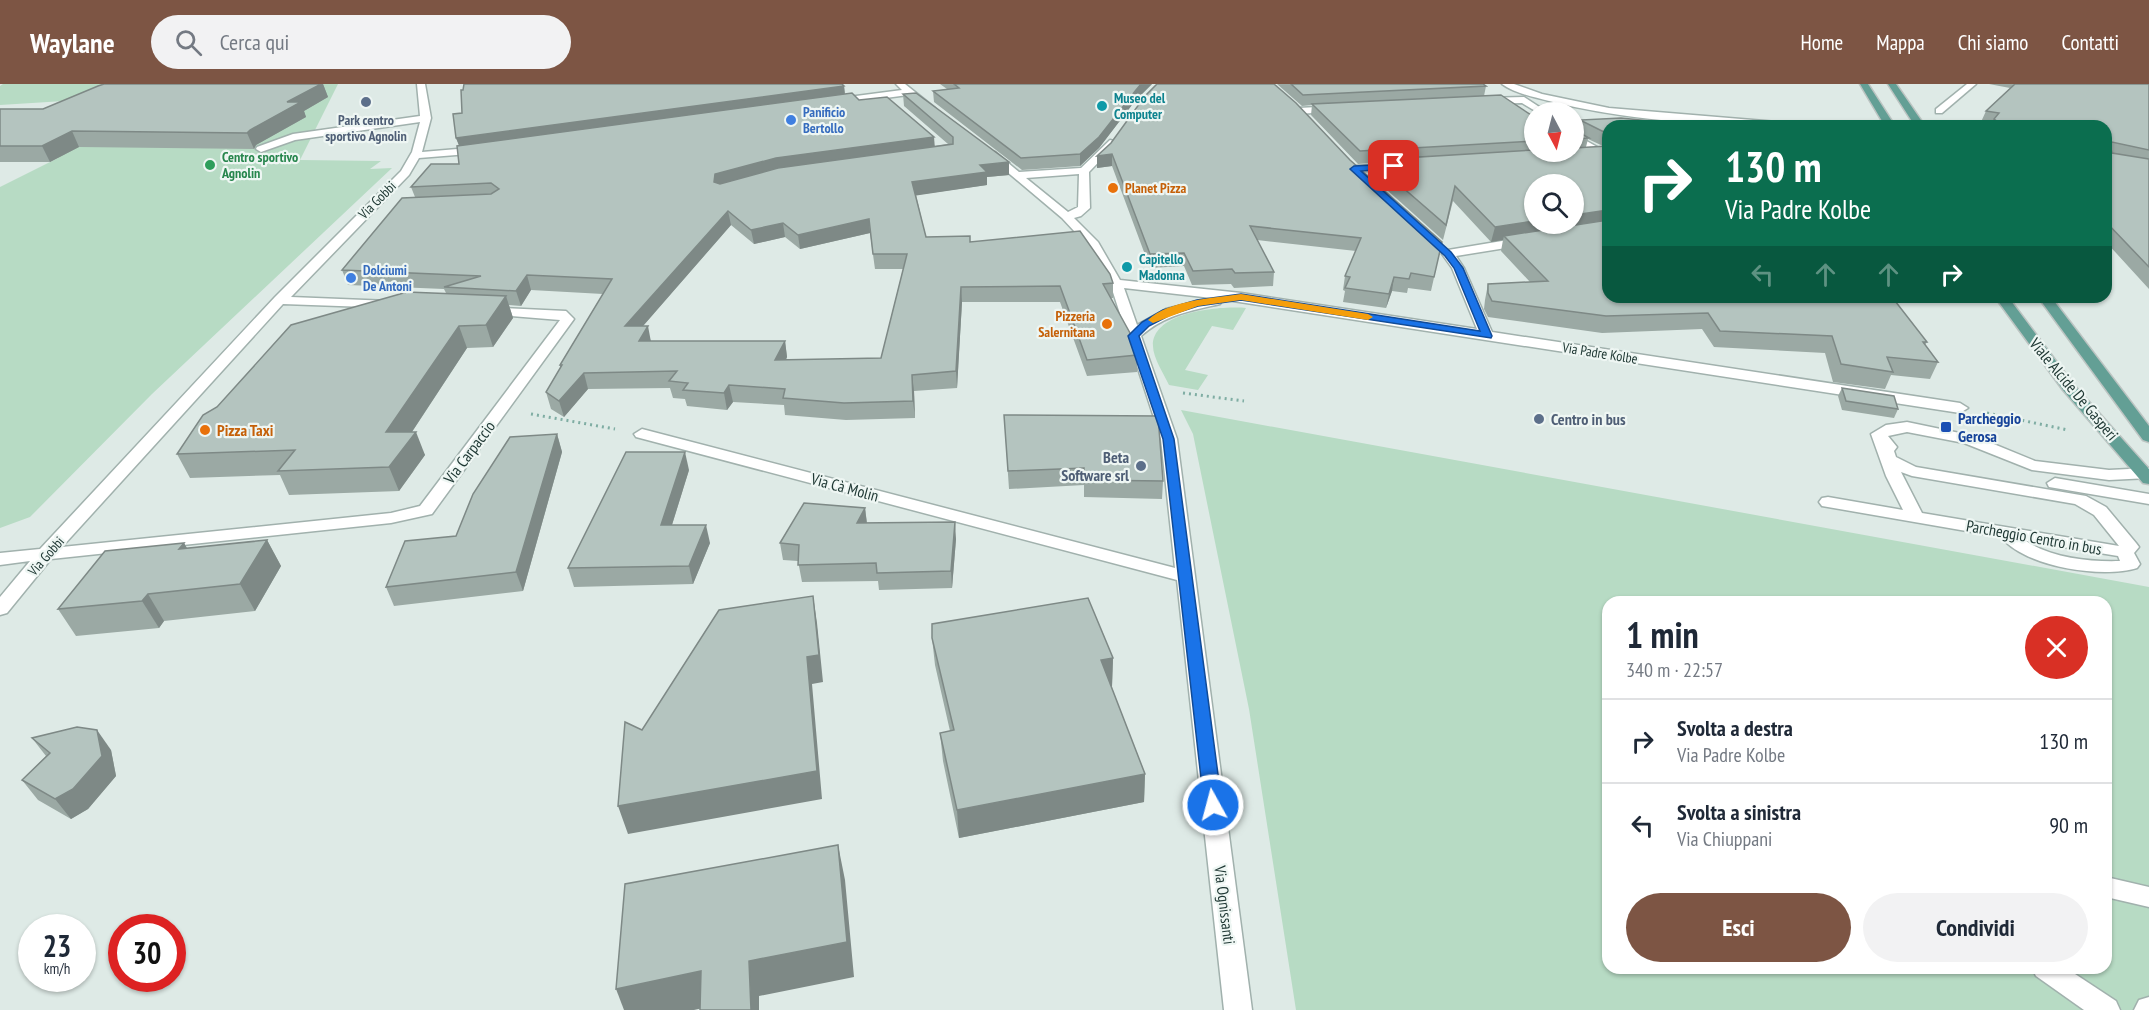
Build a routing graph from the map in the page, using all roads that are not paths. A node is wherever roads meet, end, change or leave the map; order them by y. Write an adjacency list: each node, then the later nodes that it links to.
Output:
1 (421, 84): 19 (street)
2 (900, 84): 8 (street)
3 (1498, 84): 9 (street)
4 (1506, 84): 21 (street)
5 (1864, 84): 22 (main road)
6 (1892, 84): 23 (main road)
7 (1972, 84): 15 (street)
8 (909, 92): 12 (street); 16 (street)
9 (1524, 100): 10 (street); 11 (street); 18 (street)
10 (1477, 101)
11 (1527, 102)
12 (822, 104)
13 (1352, 108): 14 (street)
14 (1299, 111)
15 (1939, 111)
16 (938, 114)
17 (1586, 117): 18 (street)
18 (1610, 117): 20 (street)
19 (426, 118): 26 (street); 30 (street)
20 (1633, 120)
21 (1725, 120)
22 (1886, 120)
23 (1916, 120)
24 (1119, 133): 35 (street)
25 (1584, 143): 29 (street)
26 (261, 149)
27 (489, 149): 30 (street)
28 (986, 150): 36 (street, Via Ognissanti)
29 (1602, 153)
30 (417, 155): 38 (street, Via Gobbi)
31 (1586, 155): 32 (street)
32 (1602, 155)
33 (1405, 166): 34 (street)
34 (1354, 169)
35 (1084, 171): 36 (street); 39 (street)
36 (1019, 175): 39 (street, Via Ognissanti)
37 (391, 207): 38 (street)
38 (368, 208): 43 (street, Via Gobbi)
39 (1066, 216): 41 (street, Via Ognissanti)
40 (1542, 239): 49 (street)
41 (1116, 283): 42 (street, Via Padre Kolbe); 48 (street, Via Ognissanti)
42 (1241, 297): 48 (street, Via Padre Kolbe); 49 (street, Via Padre Kolbe)
43 (280, 300): 46 (street); 58 (street, Via Gobbi)
44 (2005, 303): 54 (main road, Viale Alcide De Gasperi)
45 (2048, 303): 52 (main road, Viale Alcide De Gasperi)
46 (409, 306)
47 (468, 309): 58 (street, Via Carpaccio)
48 (1133, 336): 60 (street, Via Ognissanti)
49 (1487, 336): 50 (street, Via Padre Kolbe)
50 (1960, 408)
51 (642, 434): 60 (street, Via Cà Molin)
52 (2149, 437)
53 (1886, 452): 54 (street); 55 (street); 57 (street); 57 (street, Parcheggio Centro in bus)
54 (2147, 475)
55 (2149, 499)
56 (1828, 502): 57 (street, Parcheggio Centro in bus)
57 (1916, 517)
58 (46, 554): 59 (street, Via Carpaccio); 61 (street, Via Gobbi)
59 (0, 559)
60 (1186, 577): 65 (street, Via Ognissanti)
61 (0, 609)
62 (2112, 888): 63 (street)
63 (2149, 897)
64 (2054, 974): 66 (street)
65 (1238, 1010)
66 (2106, 1010)

